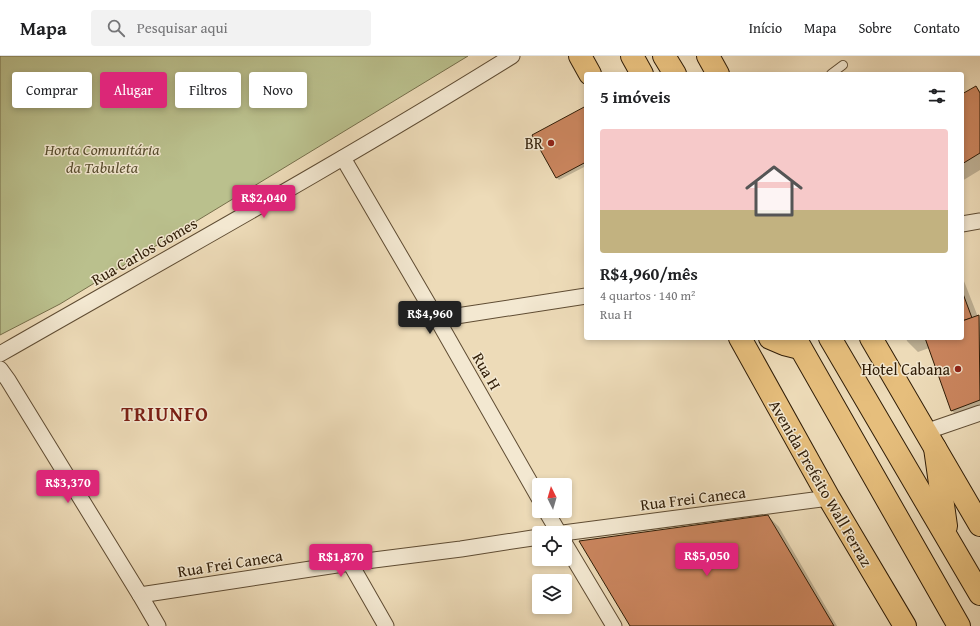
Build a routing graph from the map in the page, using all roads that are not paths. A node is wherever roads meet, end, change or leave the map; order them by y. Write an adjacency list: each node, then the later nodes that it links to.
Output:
1 (512, 56): 12 (street, Rua Carlos Gomes)
2 (580, 56): 7 (main road)
3 (632, 56): 8 (main road)
4 (664, 56): 9 (main road)
5 (708, 56): 10 (main road)
6 (843, 65): 11 (lane)
7 (589, 72)
8 (641, 72)
9 (674, 72)
10 (717, 72)
11 (834, 72)
12 (343, 158): 16 (street, Rua H); 22 (street, Rua Carlos Gomes)
13 (980, 221): 14 (street)
14 (964, 224)
15 (584, 296): 16 (street)
16 (437, 319): 26 (street, Rua H)
17 (741, 340): 27 (main road, Avenida Prefeito Wall Ferraz)
18 (775, 340): 21 (main road)
19 (831, 340): 31 (main road)
20 (872, 340): 25 (main road)
21 (798, 343): 40 (main road)
22 (0, 354)
23 (0, 369): 35 (street)
24 (980, 413): 25 (street)
25 (930, 440): 28 (main road); 31 (main road)
26 (532, 486)
27 (829, 498): 29 (street, Rua Frei Caneca); 39 (main road, Avenida Prefeito Wall Ferraz)
28 (980, 525)
29 (572, 532)
30 (532, 538): 33 (street, Rua Frei Caneca)
31 (947, 538): 34 (main road)
32 (572, 556): 38 (street)
33 (350, 563): 35 (street, Rua Frei Caneca); 37 (street)
34 (980, 594)
35 (140, 595): 36 (street)
36 (158, 626)
37 (386, 626)
38 (614, 626)
39 (905, 626)
40 (959, 626)

